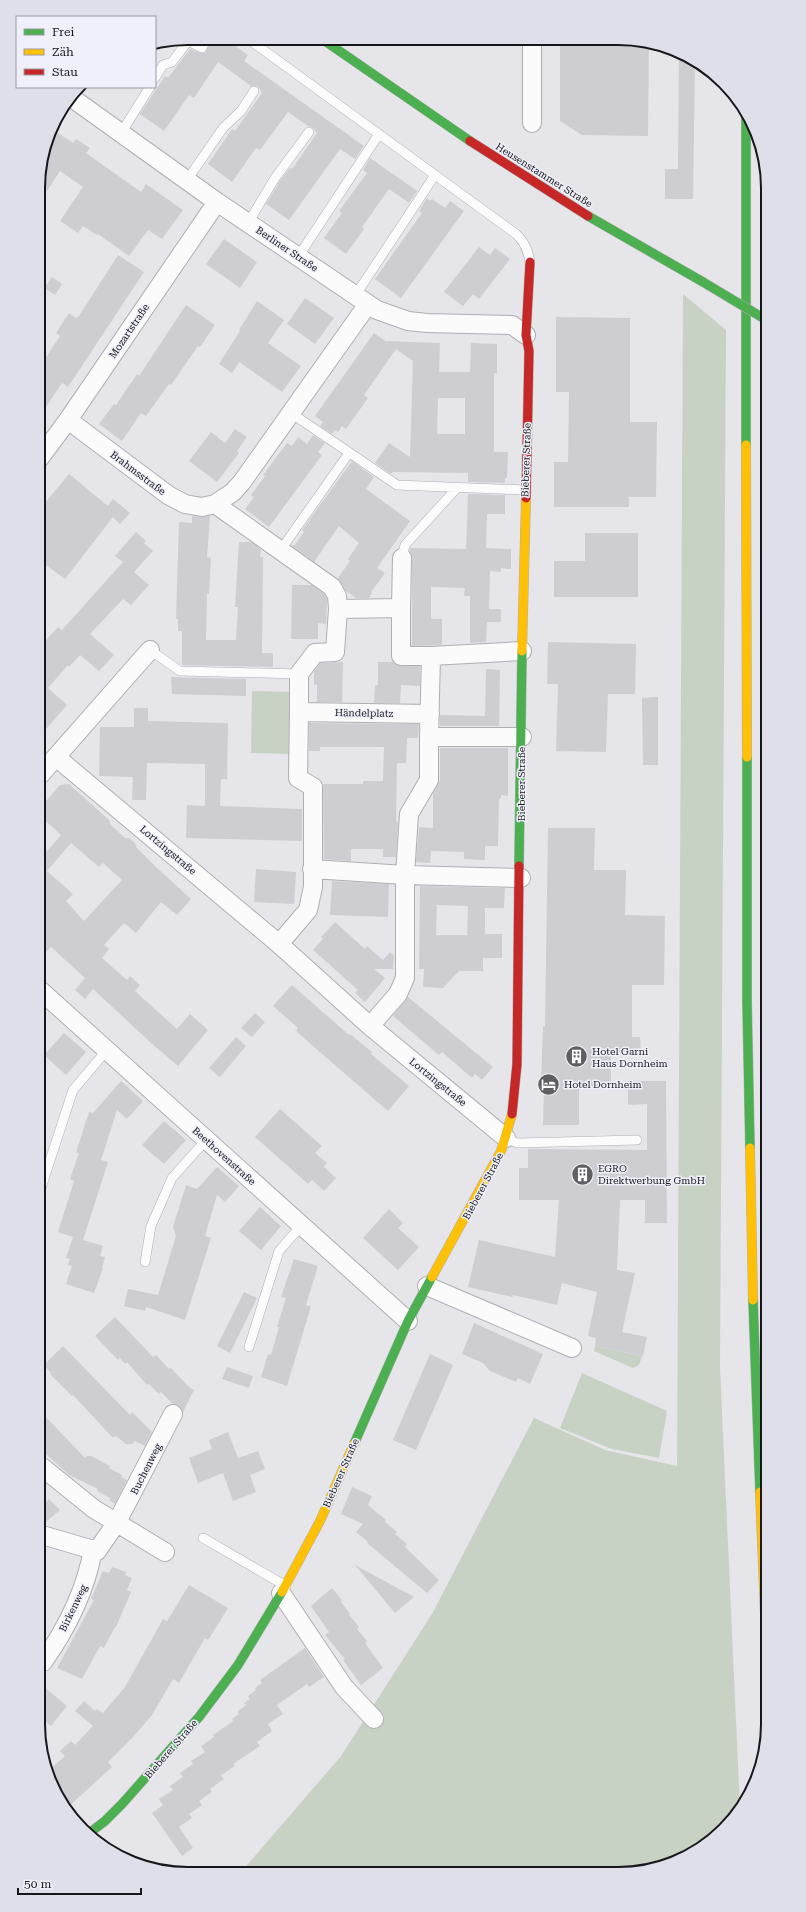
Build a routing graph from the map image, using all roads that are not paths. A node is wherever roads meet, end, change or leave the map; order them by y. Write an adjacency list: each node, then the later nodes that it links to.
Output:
1 (185, 45): 7 (lane)
2 (196, 45): 3 (lane)
3 (204, 45)
4 (257, 45): 15 (lane)
5 (331, 45): 23 (main road, Heusenstammer Straße, bridge)
6 (532, 45): 11 (street)
7 (156, 76)
8 (149, 88): 14 (lane)
9 (254, 91): 17 (lane)
10 (75, 101): 14 (street, Berliner Straße)
11 (532, 123)
12 (746, 125): 66 (main road)
13 (309, 132): 19 (lane)
14 (121, 134): 17 (street, Berliner Straße)
15 (379, 134): 16 (lane); 20 (lane)
16 (435, 175): 21 (lane); 22 (lane)
17 (187, 180): 18 (street, Berliner Straße)
18 (217, 202): 19 (street, Berliner Straße); 26 (street, Mozartstraße)
19 (248, 223): 20 (street, Berliner Straße)
20 (298, 257): 22 (street, Berliner Straße)
21 (530, 262): 24 (main road, Bieberer Straße)
22 (361, 300): 24 (street, Berliner Straße); 25 (street, Brahmsstraße)
23 (761, 317)
24 (526, 335): 30 (main road, Bieberer Straße)
25 (291, 413): 28 (lane); 31 (street, Brahmsstraße)
26 (68, 420): 27 (street, Mozartstraße); 31 (street, Brahmsstraße)
27 (45, 451)
28 (349, 453): 29 (lane); 32 (lane)
29 (456, 489): 30 (lane); 33 (lane)
30 (525, 490): 37 (main road, Bieberer Straße)
31 (215, 504): 32 (street)
32 (280, 551): 35 (street)
33 (402, 558): 34 (street)
34 (401, 608): 35 (street); 38 (street)
35 (338, 609): 39 (street)
36 (150, 650): 39 (lane); 44 (street)
37 (522, 651): 38 (street); 43 (main road, Bieberer Straße)
38 (431, 656): 41 (street)
39 (299, 674): 40 (street)
40 (299, 712): 41 (street, Händelplatz); 46 (street)
41 (430, 714): 42 (street)
42 (429, 737): 43 (street); 47 (street)
43 (522, 737): 48 (main road, Bieberer Straße)
44 (56, 756): 45 (street); 49 (street, Lortzingstraße)
45 (45, 769)
46 (312, 869): 47 (street); 49 (street)
47 (405, 874): 48 (street); 51 (street)
48 (521, 878): 53 (main road, Bieberer Straße)
49 (279, 944): 51 (street, Lortzingstraße)
50 (45, 995): 52 (street, Beethovenstraße)
51 (370, 1026): 53 (street, Lortzingstraße)
52 (107, 1050): 54 (street, Beethovenstraße); 56 (lane)
53 (506, 1138): 55 (lane); 59 (main road, Bieberer Straße)
54 (206, 1140): 57 (street, Beethovenstraße); 58 (lane)
55 (637, 1140)
56 (45, 1176)
57 (301, 1226): 60 (street, Beethovenstraße); 61 (lane)
58 (145, 1262)
59 (427, 1286): 60 (main road, Bieberer Straße); 62 (street)
60 (408, 1321): 71 (main road, Bieberer Straße)
61 (249, 1347)
62 (572, 1348)
63 (173, 1414): 65 (street, Buchenweg)
64 (45, 1470): 65 (street)
65 (117, 1522): 69 (street, Buchenweg); 70 (street)
66 (761, 1523)
67 (45, 1536): 69 (street)
68 (203, 1538): 71 (lane)
69 (93, 1550): 72 (street, Birkenweg)
70 (165, 1552)
71 (284, 1590): 73 (street); 74 (main road, Bieberer Straße)
72 (45, 1659)
73 (374, 1718)
74 (93, 1830)

